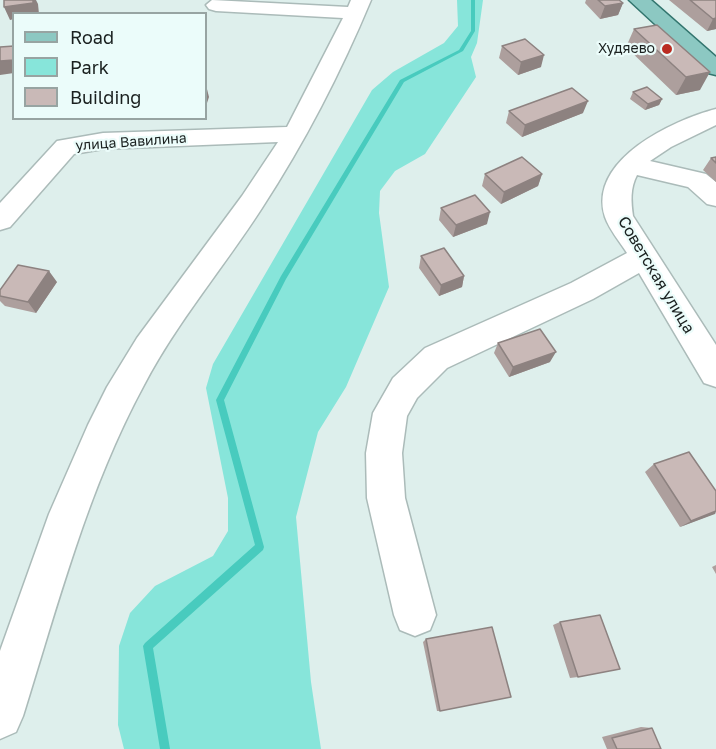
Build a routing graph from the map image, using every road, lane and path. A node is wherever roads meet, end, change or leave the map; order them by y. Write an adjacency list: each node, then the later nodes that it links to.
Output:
1 (639, 0): 4 (main road)
2 (216, 5): 3 (street)
3 (358, 6): 6 (street)
4 (716, 68)
5 (716, 116): 7 (street, Советская улица)
6 (295, 134): 9 (street, улица Вавилина); 13 (street)
7 (631, 165): 8 (street); 10 (street, Советская улица)
8 (716, 197)
9 (0, 220)
10 (643, 257): 11 (street, Советская улица); 12 (street)
11 (716, 373)
12 (415, 615)
13 (0, 716)

